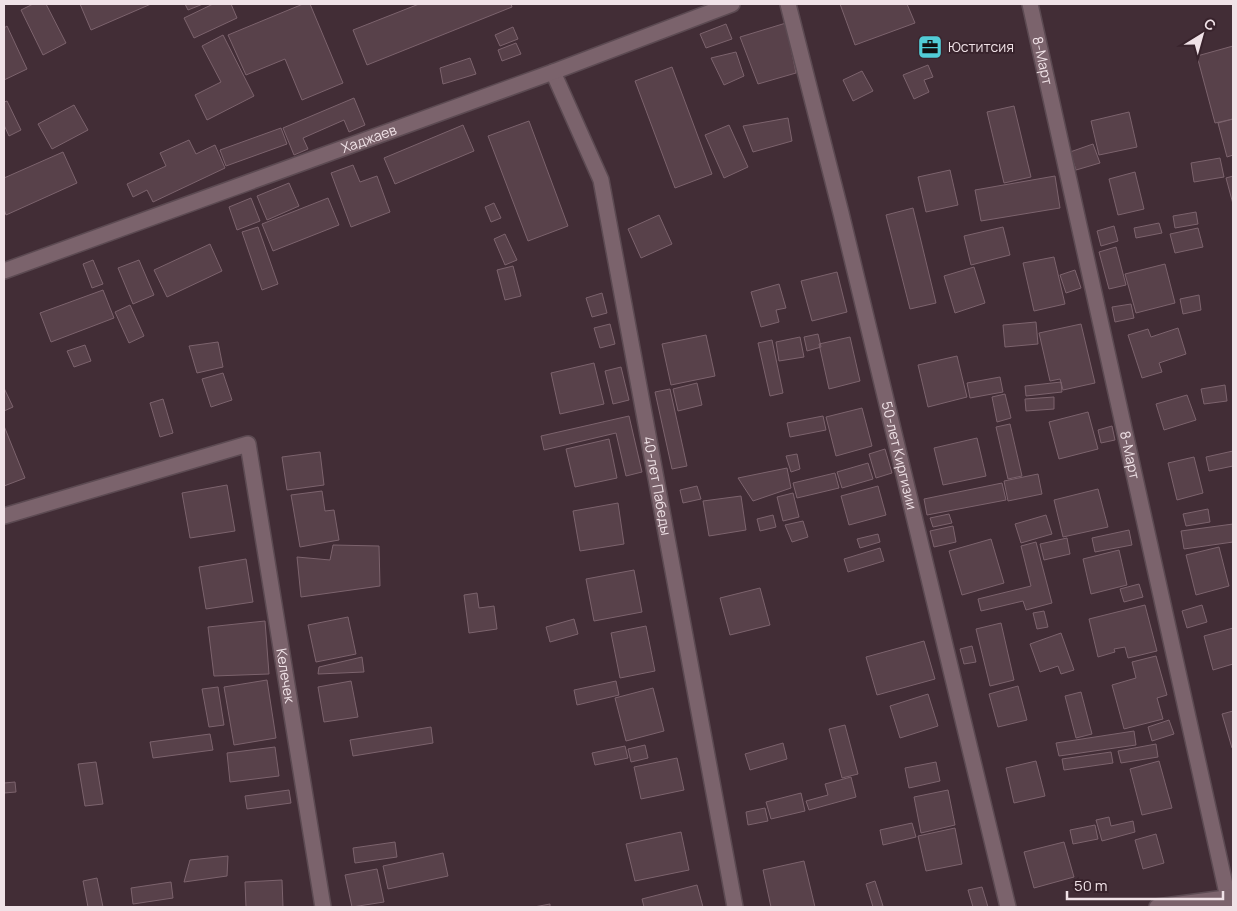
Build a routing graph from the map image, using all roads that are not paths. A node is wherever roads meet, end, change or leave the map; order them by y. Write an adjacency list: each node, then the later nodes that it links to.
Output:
1 (732, 4): 4 (street, Хаджаев)
2 (788, 4): 10 (street, 50-лет Киргизии)
3 (1030, 4): 7 (street, 8-Март)
4 (553, 72): 5 (street, Хаджаев); 9 (street, 40-лет Пабеды)
5 (4, 271)
6 (4, 516): 8 (street, Келечек)
7 (1230, 901): 11 (street)
8 (322, 907)
9 (735, 907)
10 (1008, 907)
11 (1157, 907)

